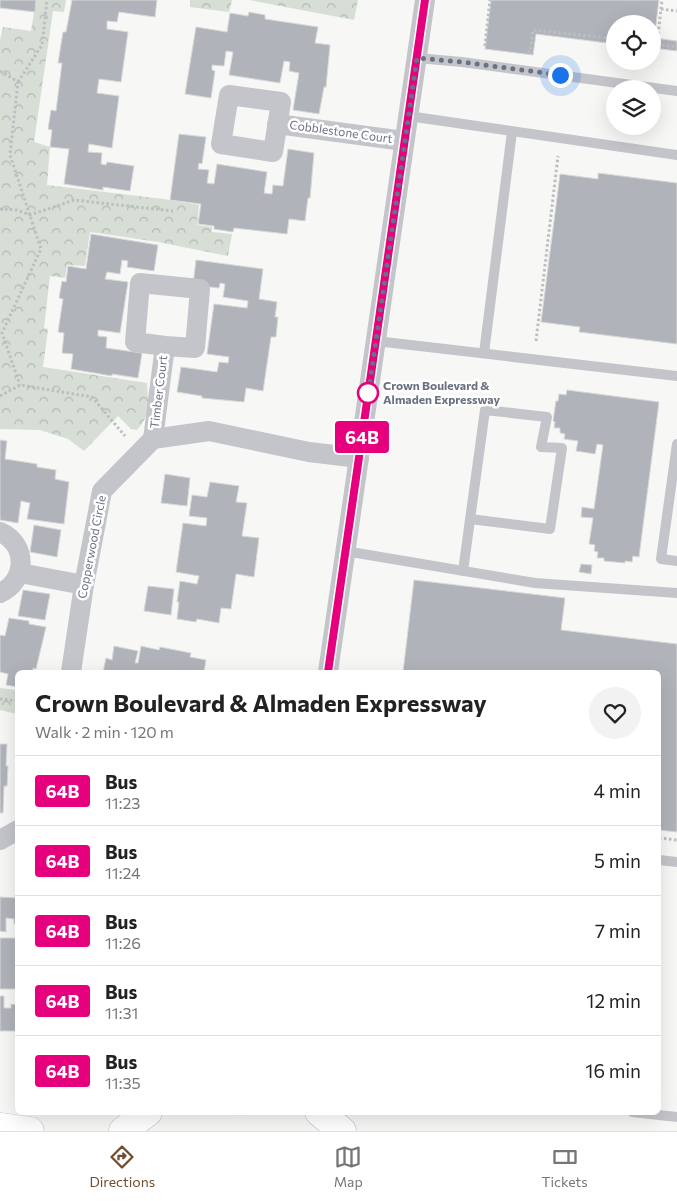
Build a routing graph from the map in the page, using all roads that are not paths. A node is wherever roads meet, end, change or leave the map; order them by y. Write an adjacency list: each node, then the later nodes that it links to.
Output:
1 (425, 0): 2 (street)
2 (417, 58): 3 (lane); 4 (street)
3 (677, 91)
4 (408, 116): 6 (lane); 7 (street)
5 (278, 124): 7 (street, Cobblestone Court)
6 (512, 132): 8 (lane); 11 (lane)
7 (404, 140): 9 (street)
8 (677, 155)
9 (376, 341): 11 (lane); 15 (street)
10 (165, 346): 13 (street, Timber Court)
11 (484, 353): 12 (lane)
12 (677, 376)
13 (154, 439): 15 (street); 22 (street, Copperwood Circle)
14 (677, 444): 19 (lane)
15 (359, 458): 18 (street)
16 (470, 519): 16 (lane); 20 (lane)
17 (0, 532): 21 (street)
18 (345, 551): 20 (lane); 26 (street)
19 (677, 561)
20 (463, 571): 24 (lane)
21 (20, 573): 22 (street); 23 (street)
22 (84, 584): 25 (street, Copperwood Circle)
23 (0, 593)
24 (677, 593)
25 (71, 670)
26 (328, 670)
27 (15, 832): 28 (street)
28 (0, 840)
29 (661, 860): 30 (lane)
30 (677, 862)
31 (144, 1115): 37 (main road)
32 (323, 1115): 38 (main road)
33 (654, 1115): 34 (lane)
34 (677, 1118)
35 (0, 1127): 36 (main road)
36 (30, 1131)
37 (123, 1131)
38 (342, 1131)

